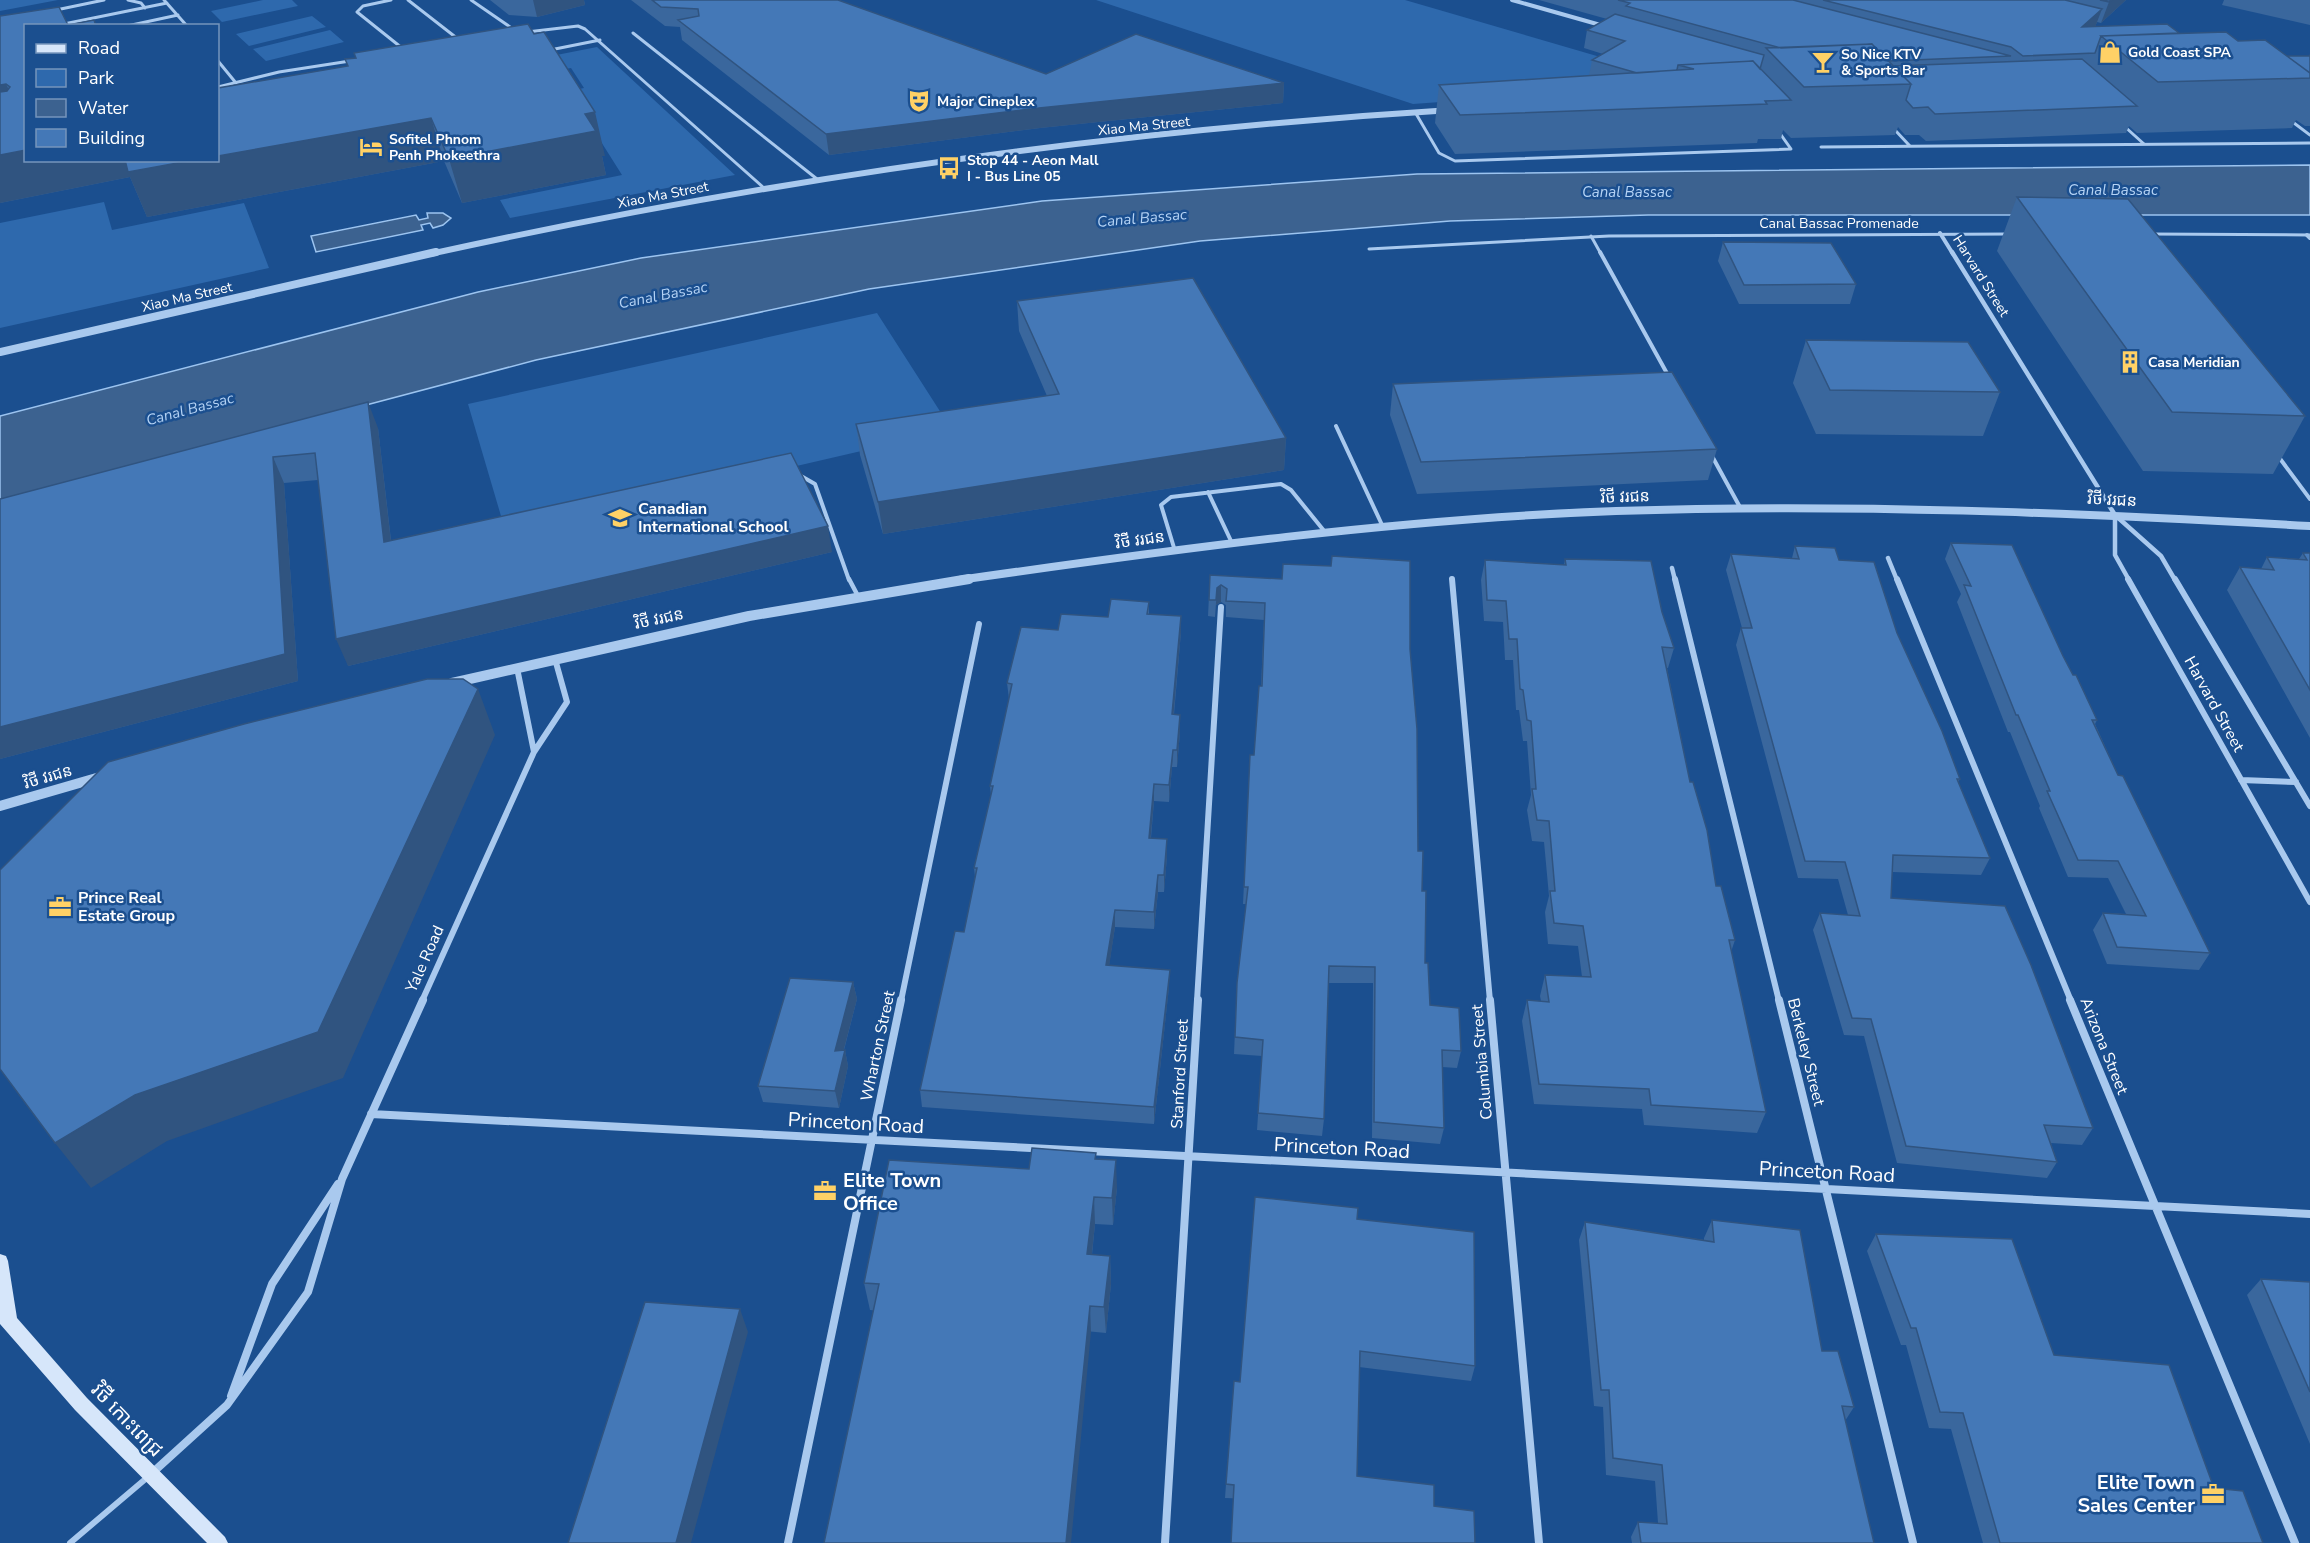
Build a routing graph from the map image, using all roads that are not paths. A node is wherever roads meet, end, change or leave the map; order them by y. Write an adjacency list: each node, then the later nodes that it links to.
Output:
1 (104, 0): 10 (lane)
2 (128, 0): 9 (lane)
3 (164, 0): 8 (lane)
4 (391, 0): 22 (lane)
5 (408, 0): 20 (lane)
6 (471, 0): 16 (lane)
7 (1512, 0): 15 (street)
8 (167, 3): 9 (lane); 11 (lane)
9 (145, 8): 12 (lane)
10 (46, 12)
11 (178, 15): 13 (lane); 14 (lane)
12 (64, 24)
13 (133, 24)
14 (185, 24)
15 (1612, 28)
16 (519, 33): 18 (lane); 19 (lane)
17 (633, 33): 39 (lane)
18 (508, 35)
19 (600, 40): 21 (lane); 40 (lane)
20 (451, 44)
21 (543, 51)
22 (394, 54)
23 (360, 59): 25 (lane)
24 (219, 62): 25 (lane)
25 (236, 83): 26 (lane); 27 (lane)
26 (219, 87)
27 (239, 91)
28 (1462, 109): 29 (street, Xiao Ma Street)
29 (1415, 112): 32 (lane); 39 (street, Xiao Ma Street)
30 (2283, 115): 34 (lane)
31 (2121, 123): 37 (lane)
32 (1774, 126)
33 (1894, 129): 36 (lane)
34 (2310, 135)
35 (2310, 143): 37 (lane)
36 (1909, 145): 37 (lane); 38 (lane)
37 (2146, 145)
38 (1821, 147)
39 (817, 179): 40 (street, Xiao Ma Street)
40 (764, 188): 47 (street, Xiao Ma Street)
41 (1940, 233): 42 (street, Canal Bassac Promenade); 44 (street, Canal Bassac Promenade); 56 (street, Harvard Street)
42 (2011, 234)
43 (2141, 234): 45 (street)
44 (1591, 236): 46 (street, Canal Bassac Promenade); 48 (lane)
45 (2309, 236)
46 (1369, 249)
47 (0, 352)
48 (1671, 381)
49 (1336, 426): 58 (lane)
50 (1711, 453): 55 (lane)
51 (2275, 453): 54 (lane)
52 (792, 475): 65 (lane)
53 (1208, 492): 59 (lane); 60 (lane); 61 (lane)
54 (2310, 499)
55 (1741, 509): 56 (street, វិថី វរជន); 58 (street, វិថី វរជន)
56 (2115, 514): 57 (street, វិថី វរជន); 73 (street, Harvard Street); 74 (street, Harvard Street)
57 (2310, 526)
58 (1383, 527): 59 (street, វិថី វរជន)
59 (1325, 533): 60 (street, វិថី វរជន)
60 (1232, 543): 61 (street, វិថី វរជន)
61 (1174, 550): 65 (street, វិថី វរជន)
62 (1888, 558): 84 (street, Arizona Street)
63 (1672, 568): 83 (street, Berkeley Street)
64 (1452, 579): 81 (street, Columbia Street)
65 (858, 596): 68 (street, វិថី វរជន)
66 (1221, 607): 80 (street, Stanford Street)
67 (979, 624): 79 (street, Wharton Street)
68 (555, 658): 69 (street, វិថី វរជន); 71 (street, Yale Road)
69 (517, 668): 70 (street, វិថី វរជន); 71 (street)
70 (439, 687)
71 (534, 752): 78 (street, Yale Road)
72 (107, 775): 76 (street, វិថី វរជន)
73 (2241, 780): 74 (street); 77 (street, Harvard Street)
74 (2296, 782): 75 (street, Harvard Street)
75 (2310, 806)
76 (0, 807)
77 (2310, 902)
78 (371, 1114): 79 (street, Princeton Road); 82 (street, Yale Road)
79 (872, 1140): 80 (street, Princeton Road); 92 (street, Wharton Street)
80 (1189, 1156): 81 (street, Princeton Road); 93 (street, Stanford Street)
81 (1506, 1173): 83 (street, Princeton Road); 94 (street, Columbia Street)
82 (342, 1179): 88 (street, Yale Road); 88 (street, Yale Road)
83 (1826, 1189): 84 (street, Princeton Road); 95 (street, Berkeley Street)
84 (2156, 1206): 85 (street, Princeton Road); 96 (street, Arizona Street)
85 (2310, 1214)
86 (0, 1261): 87 (main road, វិថី កោះពេជ្រ)
87 (4, 1319): 89 (main road, វិថី កោះពេជ្រ)
88 (227, 1405): 89 (street, Yale Road)
89 (151, 1474): 90 (lane, Yale Road); 91 (main road, វិថី កោះពេជ្រ)
90 (70, 1543)
91 (219, 1543)
92 (788, 1543)
93 (1166, 1543)
94 (1539, 1543)
95 (1913, 1543)
96 (2295, 1543)

